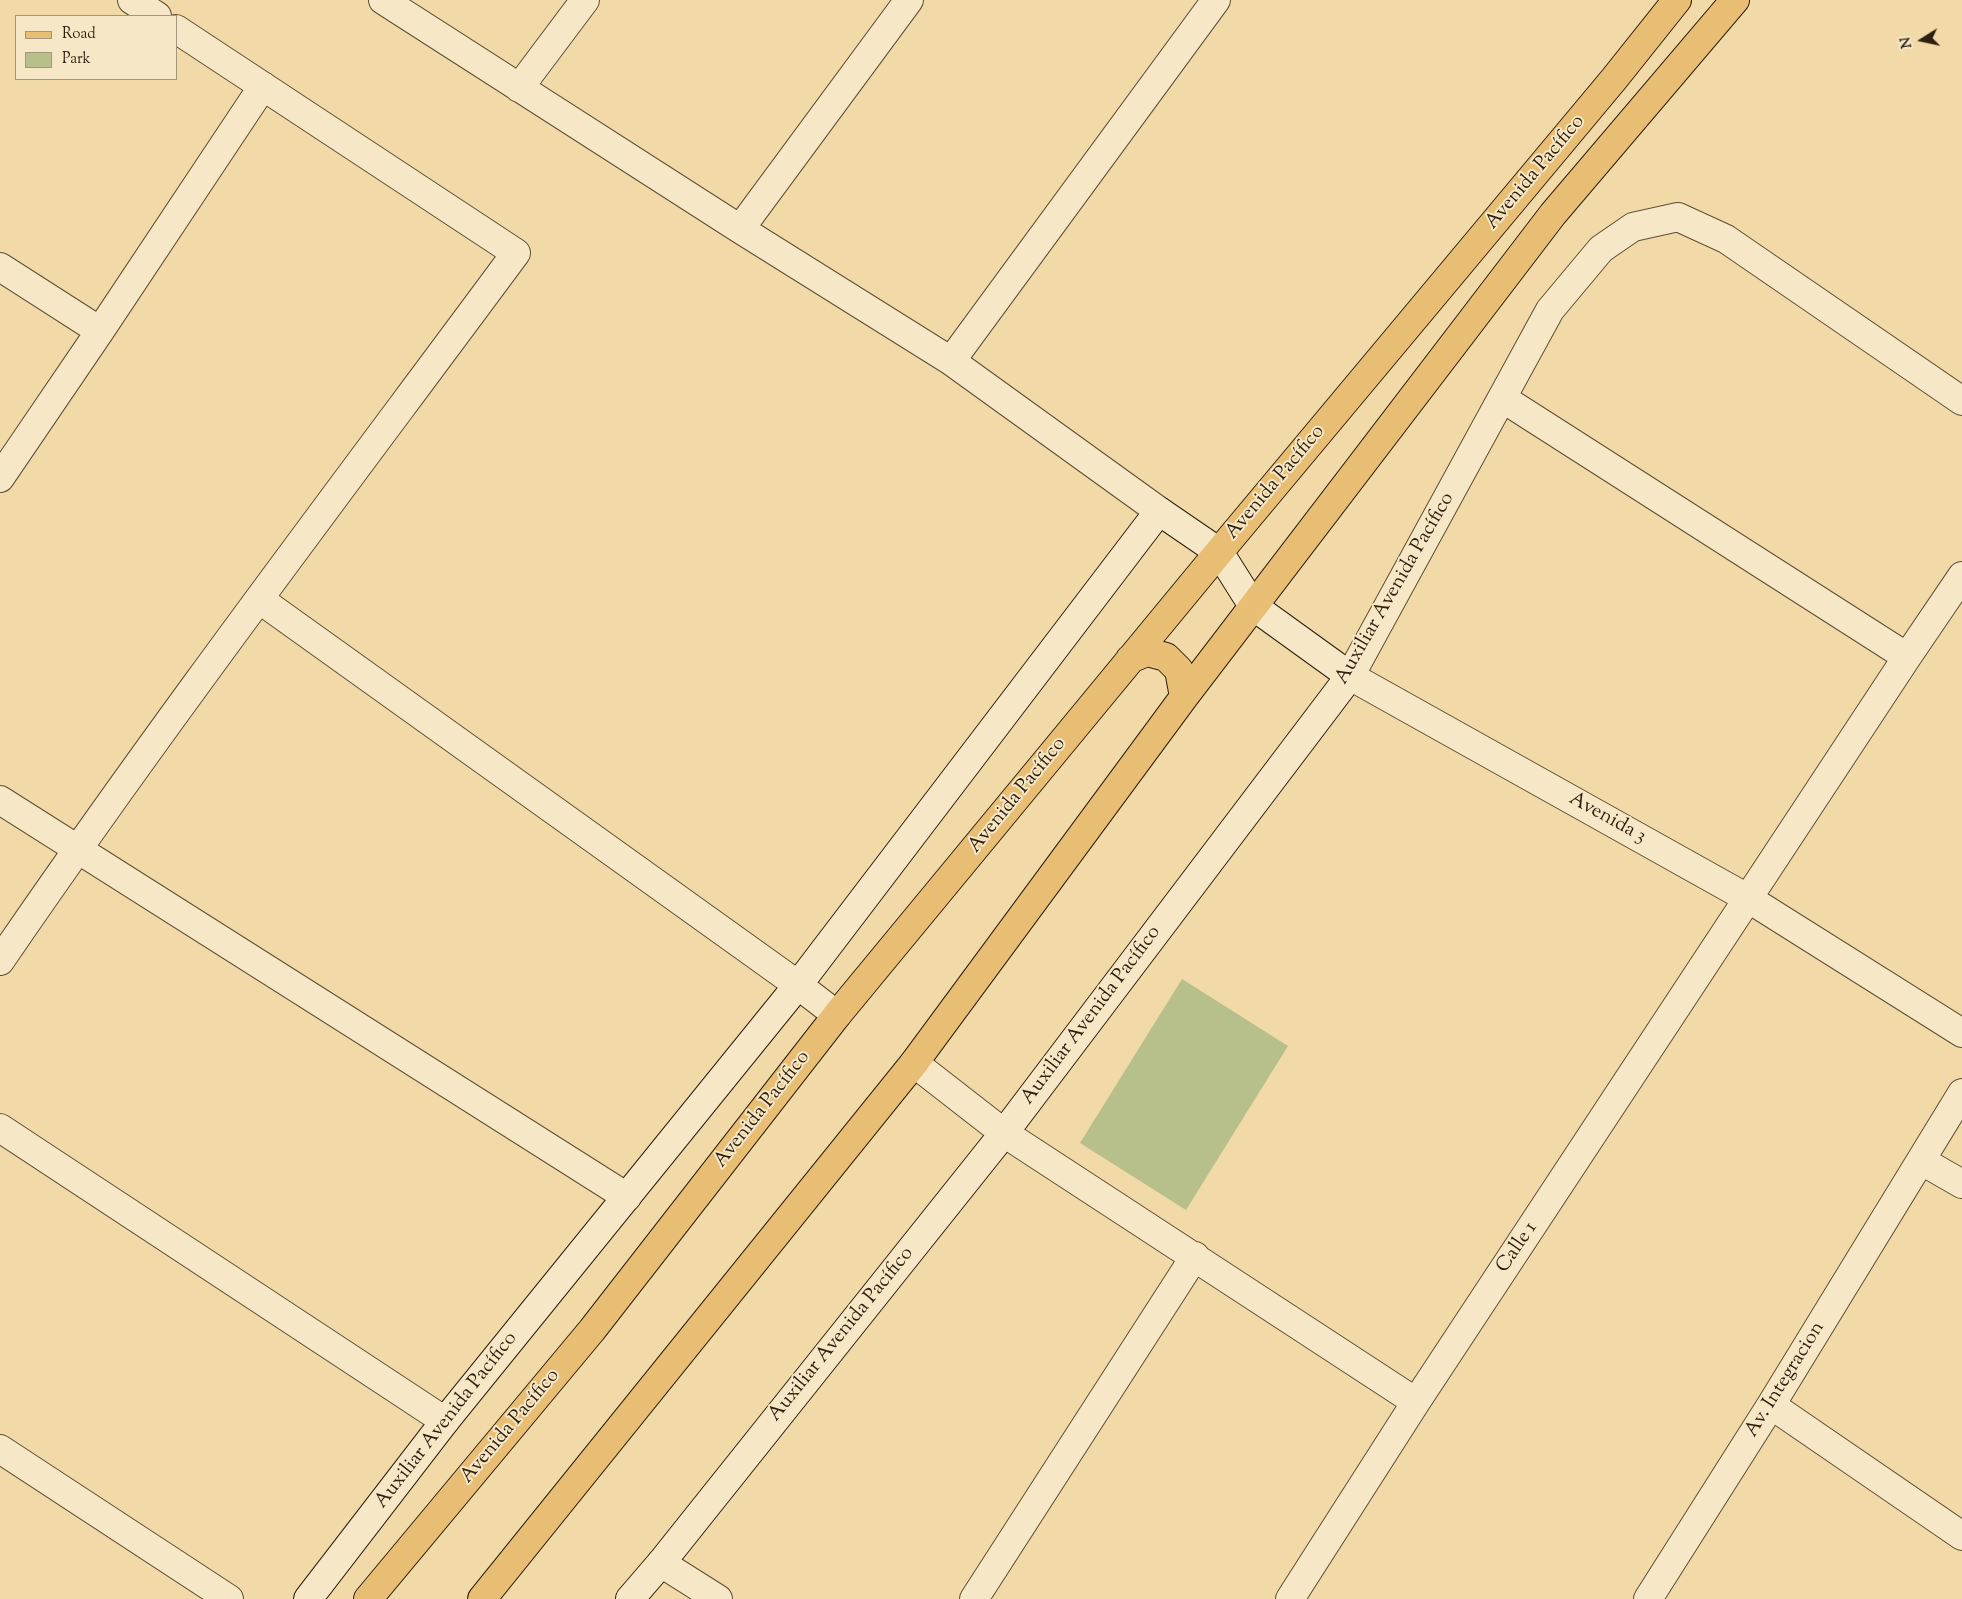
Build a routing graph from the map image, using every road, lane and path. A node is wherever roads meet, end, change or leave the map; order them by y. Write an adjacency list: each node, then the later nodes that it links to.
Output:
1 (132, 0): 8 (street)
2 (383, 0): 11 (street)
3 (585, 0): 11 (street)
4 (909, 0): 12 (street)
5 (1216, 0): 15 (street)
6 (1677, 0): 20 (main road, Avenida Pacífico)
7 (1735, 0): 23 (main road, Avenida Pacífico)
8 (155, 15)
9 (178, 30): 10 (street)
10 (263, 86): 14 (street); 22 (street)
11 (519, 88): 12 (street)
12 (740, 228): 15 (street)
13 (0, 267): 14 (street)
14 (100, 331): 18 (street)
15 (951, 361): 19 (street)
16 (1502, 398): 17 (street, Auxiliar Avenida Pacífico); 24 (street); 26 (street, Auxiliar Avenida Pacífico)
17 (1962, 401)
18 (0, 478)
19 (1159, 511): 20 (street); 32 (street, Auxiliar Avenida Pacífico)
20 (1219, 552): 23 (street); 25 (main road, Avenida Pacífico)
21 (1962, 576): 24 (street, Calle 1)
22 (259, 600): 29 (street); 32 (street)
23 (1253, 606): 26 (street, Avenida 3); 27 (main road, Avenida Pacífico)
24 (1907, 657): 30 (street, Calle 1)
25 (1130, 659): 27 (main road); 33 (main road, Avenida Pacífico)
26 (1350, 676): 30 (street, Avenida 3); 38 (street, Auxiliar Avenida Pacífico)
27 (1184, 697): 35 (main road, Avenida Pacífico)
28 (0, 800): 29 (street)
29 (76, 850): 31 (street); 41 (street)
30 (1749, 898): 34 (street, Avenida 3); 43 (street, Calle 1)
31 (0, 962)
32 (798, 985): 33 (street); 41 (street, Auxiliar Avenida Pacífico)
33 (838, 1015): 51 (main road, Avenida Pacífico)
34 (1962, 1033)
35 (914, 1063): 38 (street); 52 (main road, Avenida Pacífico)
36 (1962, 1093): 39 (street, Av. Integracion)
37 (0, 1128): 45 (street)
38 (1004, 1132): 42 (street); 48 (street, Auxiliar Avenida Pacífico)
39 (1922, 1161): 40 (street); 44 (street, Av. Integracion)
40 (1962, 1184)
41 (627, 1197): 45 (street, Auxiliar Avenida Pacífico)
42 (1195, 1256): 43 (street); 55 (street)
43 (1416, 1402): 56 (street, Calle 1)
44 (1771, 1405): 47 (street); 57 (street, Av. Integracion)
45 (445, 1420): 50 (street, Auxiliar Avenida Pacífico)
46 (0, 1449): 49 (street)
47 (1962, 1536)
48 (661, 1564): 53 (street, Auxiliar Avenida Pacífico); 54 (street)
49 (228, 1599)
50 (308, 1599)
51 (368, 1599)
52 (482, 1599)
53 (630, 1599)
54 (718, 1599)
55 (974, 1599)
56 (1290, 1599)
57 (1648, 1599)

